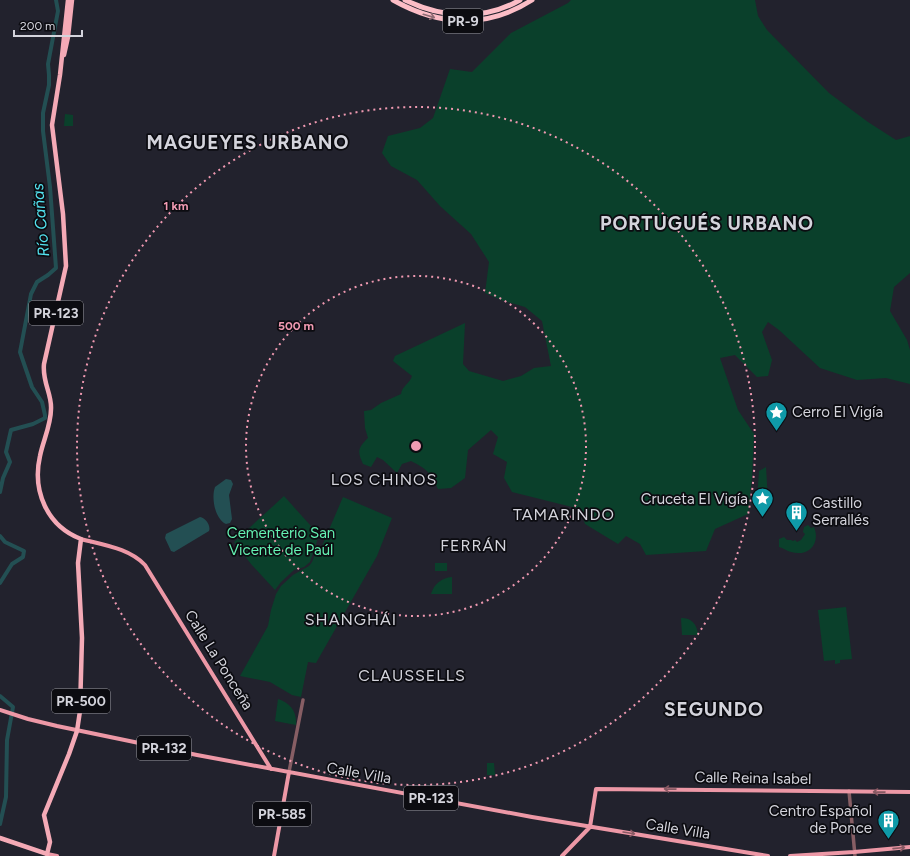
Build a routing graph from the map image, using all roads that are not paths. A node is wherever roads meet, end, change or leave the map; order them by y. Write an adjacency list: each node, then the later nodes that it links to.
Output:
1 (68, 0): 7 (highway, PR-123)
2 (72, 0): 7 (highway, PR-123)
3 (393, 0): 6 (highway, PR-9, one-way to 6)
4 (405, 0): 5 (highway, PR-9)
5 (520, 0)
6 (532, 0)
7 (60, 67): 8 (highway, PR-123)
8 (80, 539): 11 (highway, PR-500 / PR-500); 12 (main road, Calle La Ponceña / PR-123)
9 (302, 700): 13 (street, PR-585)
10 (0, 710): 11 (main road, Calle Villa / PR-132)
11 (77, 731): 12 (main road, Calle Villa / PR-132); 20 (highway, PR-500 / PR-500)
12 (271, 769): 13 (main road, Calle Villa / PR-123)
13 (289, 772): 16 (main road, Calle Villa / PR-123); 22 (main road, PR-585)
14 (849, 791): 15 (main road, Calle Reina Isabel, one-way to 14); 16 (main road, Calle Reina Isabel, one-way to 16); 19 (street)
15 (910, 792)
16 (590, 827): 23 (main road); 24 (main road, Calle Villa / PR-123, one-way to 24)
17 (0, 838): 20 (highway)
18 (910, 847): 19 (main road, one-way to 18)
19 (854, 854): 25 (main road)
20 (48, 855): 21 (main road)
21 (57, 856)
22 (274, 856)
23 (562, 856)
24 (768, 856)
25 (790, 856)

